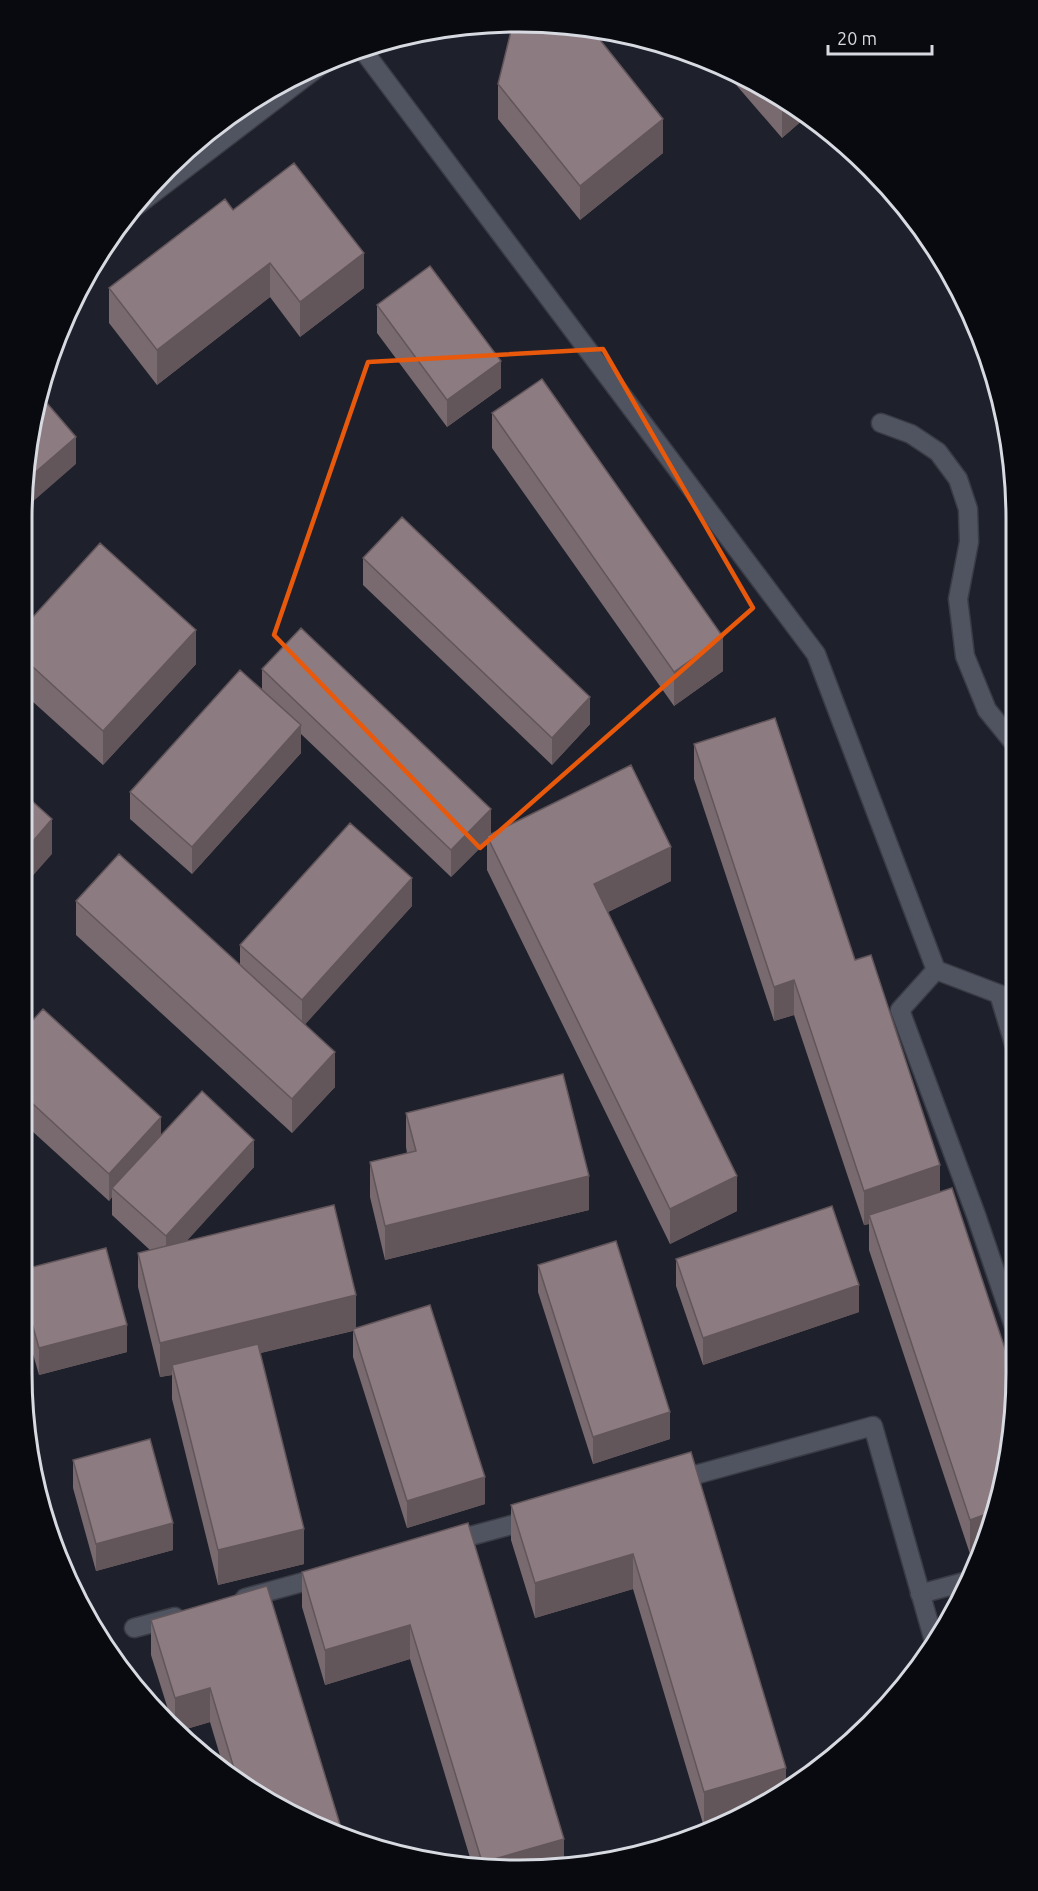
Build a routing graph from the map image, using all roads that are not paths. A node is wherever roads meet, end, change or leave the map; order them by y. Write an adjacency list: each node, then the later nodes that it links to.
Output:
1 (367, 56): 6 (street)
2 (289, 90): 3 (street)
3 (164, 185)
4 (881, 423): 5 (street)
5 (1006, 733)
6 (936, 970): 7 (street); 8 (street)
7 (1006, 1017)
8 (1006, 1303)
9 (654, 1486): 14 (street)
10 (550, 1515): 11 (street)
11 (434, 1546)
12 (342, 1571): 15 (street)
13 (958, 1584): 14 (street)
14 (920, 1594): 18 (street)
15 (226, 1603)
16 (192, 1612): 17 (street)
17 (134, 1628)
18 (931, 1632)

